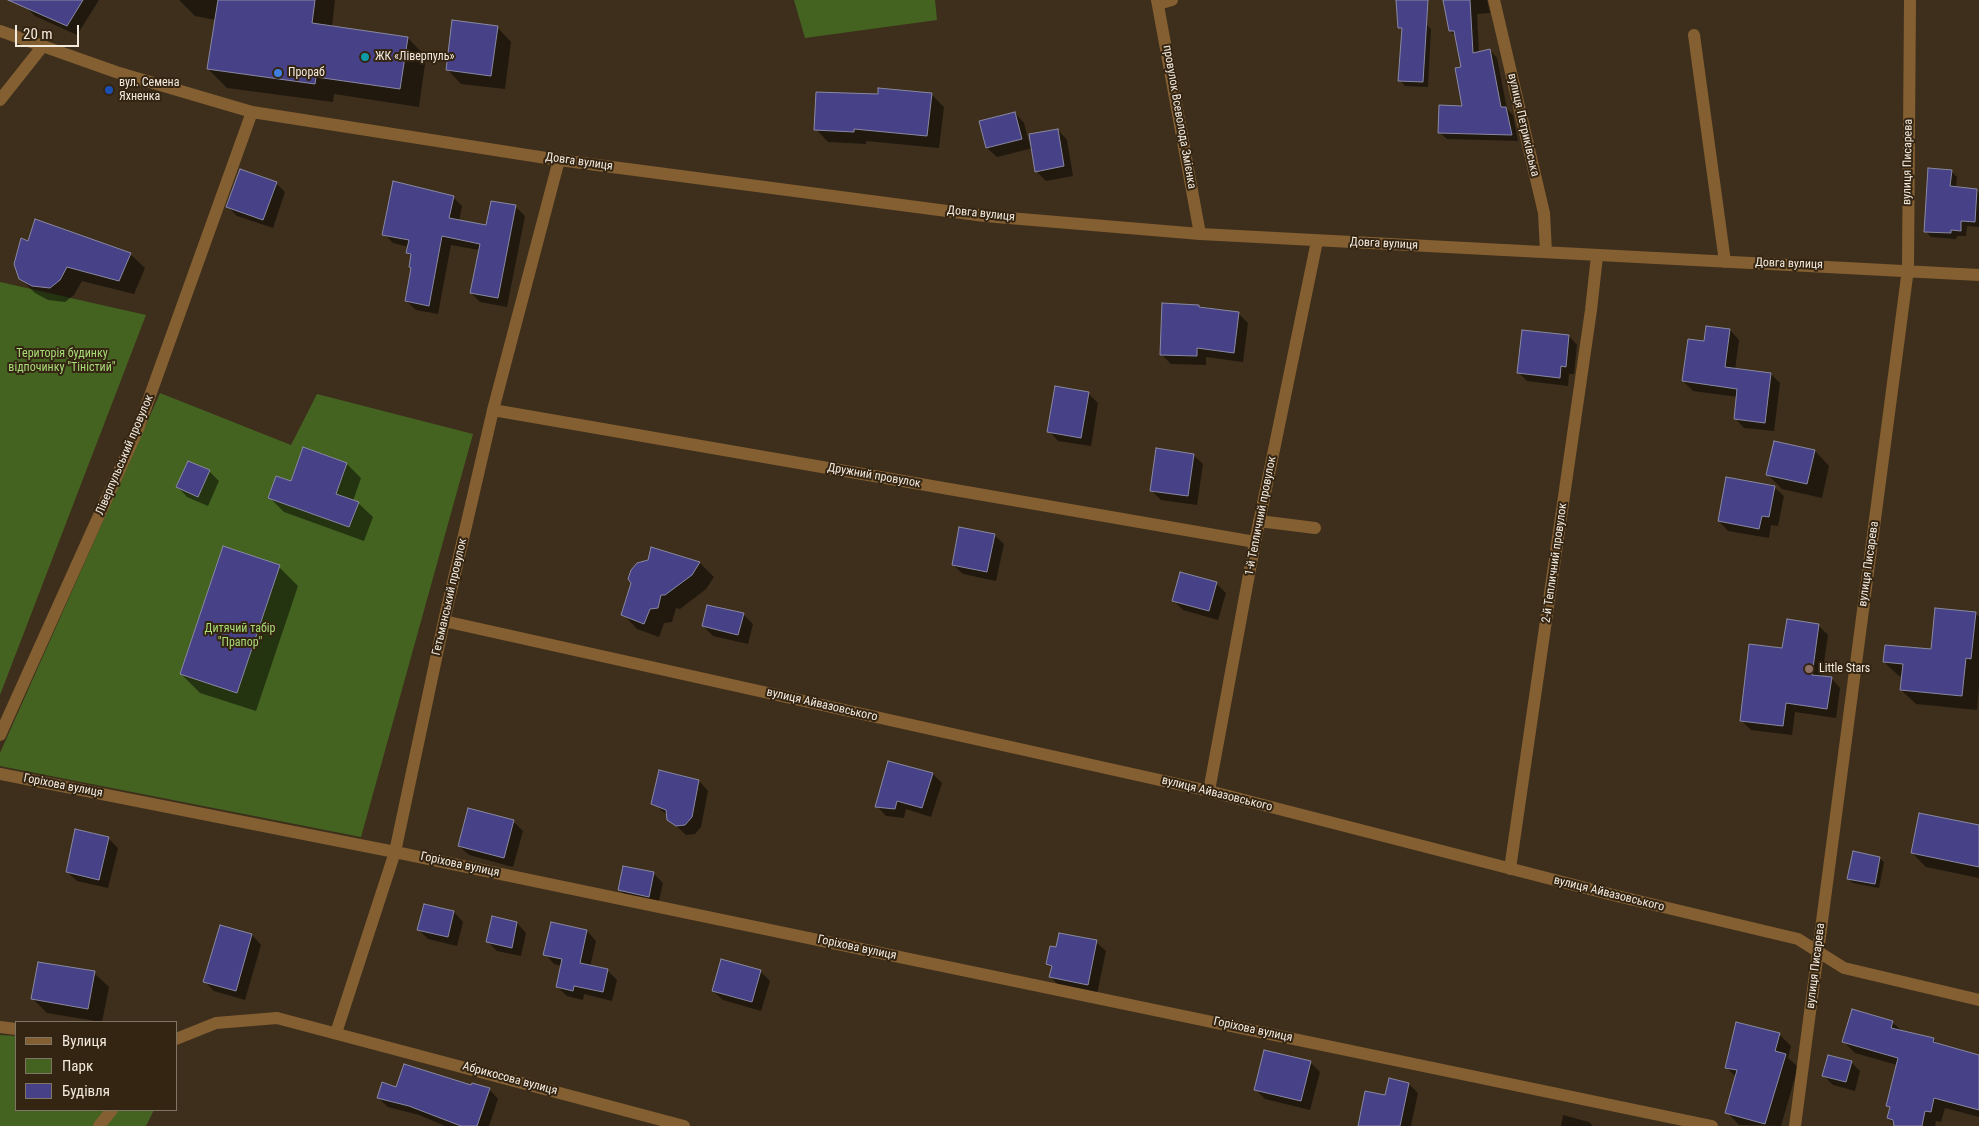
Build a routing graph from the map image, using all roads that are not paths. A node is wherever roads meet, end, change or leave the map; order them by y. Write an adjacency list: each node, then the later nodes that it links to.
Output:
1 (1172, 0): 4 (street)
2 (1494, 0): 13 (street, вулиця Петриківська)
3 (1910, 0): 16 (street, вулиця Писарева)
4 (1158, 2): 11 (street, провулок Всеволода Змієнка)
5 (0, 31): 7 (street, Довга вулиця)
6 (1694, 35): 15 (street)
7 (42, 47): 8 (street); 9 (street, Довга вулиця)
8 (0, 100)
9 (252, 112): 10 (street, Довга вулиця); 23 (street, Ліверпульський провулок)
10 (559, 160): 11 (street, Довга вулиця); 18 (street, Гетьманський провулок)
11 (1200, 234): 12 (street, Довга вулиця)
12 (1317, 241): 13 (street, Довга вулиця); 19 (street, 1-й Тепличний провулок)
13 (1546, 252): 14 (street, Довга вулиця)
14 (1597, 256): 15 (street, Довга вулиця); 27 (street, 2-й Тепличний провулок)
15 (1725, 262): 16 (street, Довга вулиця)
16 (1908, 269): 17 (street, Довга вулиця); 28 (street, вулиця Писарева)
17 (1979, 275)
18 (493, 410): 21 (street, Дружний провулок); 22 (street, Гетьманський провулок)
19 (1259, 521): 20 (street); 21 (street, 1-й Тепличний провулок)
20 (1315, 528)
21 (1255, 542): 25 (street, 1-й Тепличний провулок)
22 (444, 621): 25 (street, вулиця Айвазовського); 26 (street, Гетьманський провулок)
23 (0, 735)
24 (0, 774): 26 (street, Горіхова вулиця)
25 (1209, 792): 27 (street, вулиця Айвазовського)
26 (395, 852): 32 (street, Гетьманський провулок); 37 (street, Горіхова вулиця)
27 (1510, 869): 28 (street, вулиця Айвазовського)
28 (1818, 951): 29 (street, вулиця Айвазовського); 38 (street, вулиця Писарева)
29 (1979, 1000)
30 (0, 1027): 31 (street)
31 (15, 1029)
32 (336, 1033): 33 (street, Абрикосова вулиця); 36 (street, Абрикосова вулиця)
33 (178, 1038)
34 (111, 1111): 35 (street)
35 (99, 1126)
36 (684, 1126)
37 (1712, 1126)
38 (1795, 1126)

